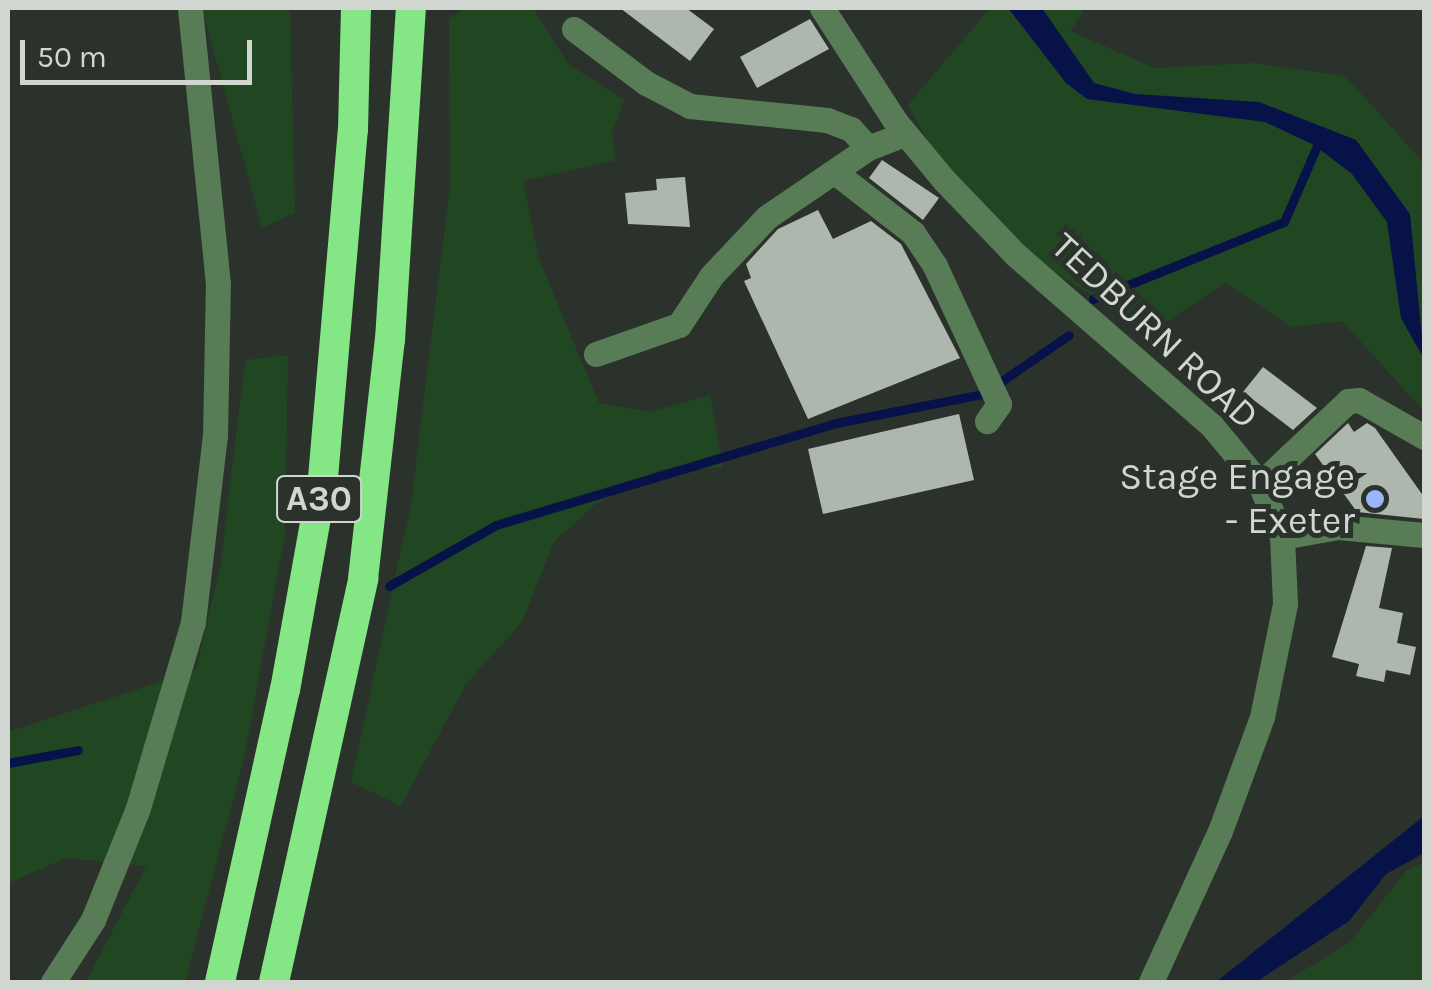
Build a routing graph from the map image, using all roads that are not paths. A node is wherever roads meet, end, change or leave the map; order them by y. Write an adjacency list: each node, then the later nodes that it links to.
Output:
1 (190, 8): 15 (street)
2 (356, 8): 16 (highway, A30)
3 (410, 8): 17 (highway, A30)
4 (822, 8): 6 (street, TEDBURN ROAD)
5 (574, 29): 7 (street)
6 (904, 134): 7 (street); 12 (street, TEDBURN ROAD)
7 (868, 148): 8 (street)
8 (836, 173): 9 (street); 10 (street)
9 (596, 354)
10 (993, 412)
11 (1424, 437): 12 (street)
12 (1260, 484): 14 (street, TEDBURN ROAD)
13 (1424, 535): 14 (street)
14 (1282, 538): 18 (street, TEDBURN ROAD)
15 (53, 982)
16 (220, 982)
17 (274, 982)
18 (1150, 982)

